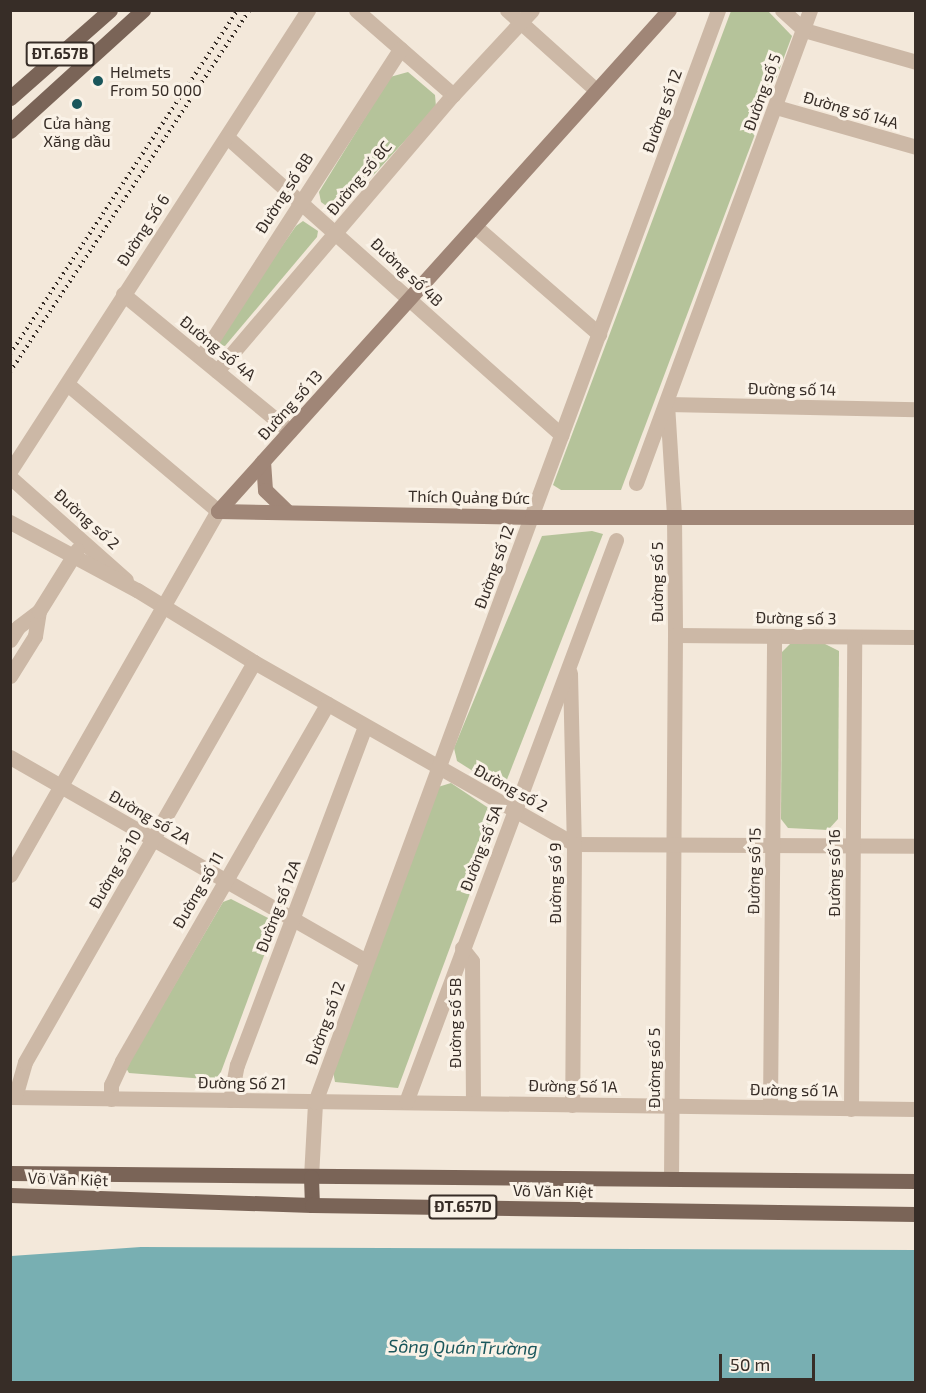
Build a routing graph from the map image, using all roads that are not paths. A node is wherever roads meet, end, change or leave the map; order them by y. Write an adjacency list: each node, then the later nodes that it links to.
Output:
1 (110, 10): 17 (main road, ĐT.657B)
2 (143, 10): 19 (main road, ĐT.657B)
3 (308, 10): 20 (street, Đường Số 6)
4 (356, 10): 13 (street)
5 (507, 10): 11 (street)
6 (532, 10): 11 (street, Đường số 8C)
7 (669, 10): 15 (street, Đường số 13)
8 (718, 10): 27 (street, Đường số 12)
9 (782, 10): 12 (street)
10 (810, 10): 12 (street, Đường số 5)
11 (521, 23): 15 (street); 16 (street, Đường số 8C)
12 (804, 30): 14 (street); 18 (street, Đường số 5)
13 (400, 49): 16 (street); 22 (street, Đường số 8B)
14 (915, 62)
15 (596, 90): 23 (street, Đường số 13)
16 (453, 95): 24 (street, Đường số 8C)
17 (10, 98)
18 (776, 107): 21 (street, Đường số 14A); 31 (street, Đường số 5)
19 (10, 131)
20 (227, 137): 22 (street, Đường số 4B); 25 (street, Đường Số 6)
21 (915, 147)
22 (300, 201): 24 (street, Đường số 4B); 28 (street, Đường số 8B)
23 (477, 228): 26 (street, Đường số 13); 27 (street)
24 (337, 232): 26 (street, Đường số 4B); 29 (street, Đường số 8C)
25 (123, 294): 28 (street, Đường số 4A); 30 (street, Đường Số 6)
26 (409, 300): 33 (street, Đường số 13); 34 (street, Đường số 4B)
27 (599, 334): 34 (street, Đường số 12)
28 (201, 357): 29 (street, Đường số 4A)
29 (217, 371): 33 (street, Đường số 4A)
30 (67, 384): 36 (street, Đường Số 6); 39 (street)
31 (667, 404): 32 (street, Đường số 14); 38 (street); 41 (street, Đường số 5)
32 (915, 409)
33 (290, 431): 35 (street, Đường số 13)
34 (562, 435): 42 (street, Đường số 12)
35 (263, 461): 39 (street, Đường số 13); 40 (street)
36 (10, 471)
37 (10, 477): 45 (street, Đường số 2)
38 (636, 483)
39 (218, 511): 40 (street, Thích Quảng Đức); 49 (street, Đường số 13)
40 (287, 511): 42 (street, Thích Quảng Đức)
41 (674, 515): 42 (street, Thích Quảng Đức); 43 (street, Thích Quảng Đức); 51 (street, Đường số 5)
42 (532, 517): 62 (street, Đường số 12)
43 (915, 517)
44 (10, 522): 47 (street, Đường số 2)
45 (84, 540): 47 (street); 48 (street, Đường số 2)
46 (616, 540): 57 (street, Đường số 5A)
47 (72, 558): 48 (street, Đường số 2); 50 (street)
48 (137, 591): 49 (street, Đường số 2)
49 (163, 607): 56 (street, Đường số 2); 63 (street, Đường số 13)
50 (39, 611): 55 (street); 58 (street)
51 (675, 635): 52 (street, Đường số 3); 67 (street, Đường số 5)
52 (774, 636): 53 (street, Đường số 3); 69 (street, Đường số 15)
53 (854, 637): 54 (street, Đường số 3); 68 (street, Đường số 16)
54 (915, 637)
55 (10, 639)
56 (254, 662): 59 (street, Đường số 2); 65 (street, Đường số 10)
57 (569, 663): 64 (street, Đường số 5A); 66 (street, Đường số 9)
58 (10, 676)
59 (327, 704): 60 (street, Đường số 2); 72 (street, Đường số 11)
60 (365, 726): 62 (street, Đường số 2); 73 (street, Đường số 12A)
61 (10, 758): 63 (street, Đường số 2A)
62 (438, 768): 64 (street, Đường số 2); 75 (street, Đường số 12)
63 (61, 786): 65 (street, Đường số 2A); 71 (street, Đường số 13)
64 (515, 812): 66 (street, Đường số 2); 74 (street, Đường số 5A)
65 (153, 839): 72 (street, Đường số 2A); 76 (street, Đường số 10)
66 (574, 844): 67 (street, Đường số 2); 82 (street, Đường số 9)
67 (673, 845): 69 (street, Đường số 2); 83 (street, Đường số 5)
68 (853, 845): 69 (street, Đường số 2); 70 (street, Đường số 2); 85 (street, Đường số 16)
69 (773, 846): 84 (street, Đường số 15)
70 (915, 846)
71 (10, 875)
72 (225, 880): 73 (street, Đường số 2A); 77 (street, Đường số 11)
73 (292, 918): 75 (street, Đường số 2A); 78 (street, Đường số 12A)
74 (462, 948): 80 (street, Đường số 5A); 81 (street, Đường số 5B)
75 (366, 961): 79 (street, Đường số 12)
76 (13, 1097): 77 (street, Đường Số 21)
77 (111, 1099): 78 (street, Đường Số 21)
78 (230, 1100): 79 (street, Đường Số 21)
79 (315, 1102): 80 (street, Đường Số 21); 88 (street, Đường số 12)
80 (406, 1102): 81 (street, Đường Số 21)
81 (473, 1102): 82 (street, Đường Số 1A)
82 (572, 1105): 83 (street, Đường Số 1A)
83 (671, 1107): 84 (street, Đường số 1A); 89 (street, Đường số 5)
84 (770, 1107): 85 (street, Đường số 1A)
85 (851, 1109): 86 (street, Đường số 1A)
86 (915, 1109)
87 (11, 1173): 88 (main road, Võ Văn Kiệt / ĐT.657D)
88 (311, 1176): 89 (main road, Võ Văn Kiệt / ĐT.657D); 92 (main road)
89 (671, 1179): 90 (main road, Võ Văn Kiệt / ĐT.657D)
90 (915, 1181)
91 (11, 1195): 92 (main road, Võ Văn Kiệt / ĐT.657D)
92 (312, 1205): 93 (main road, Võ Văn Kiệt / ĐT.657D)
93 (915, 1214)

